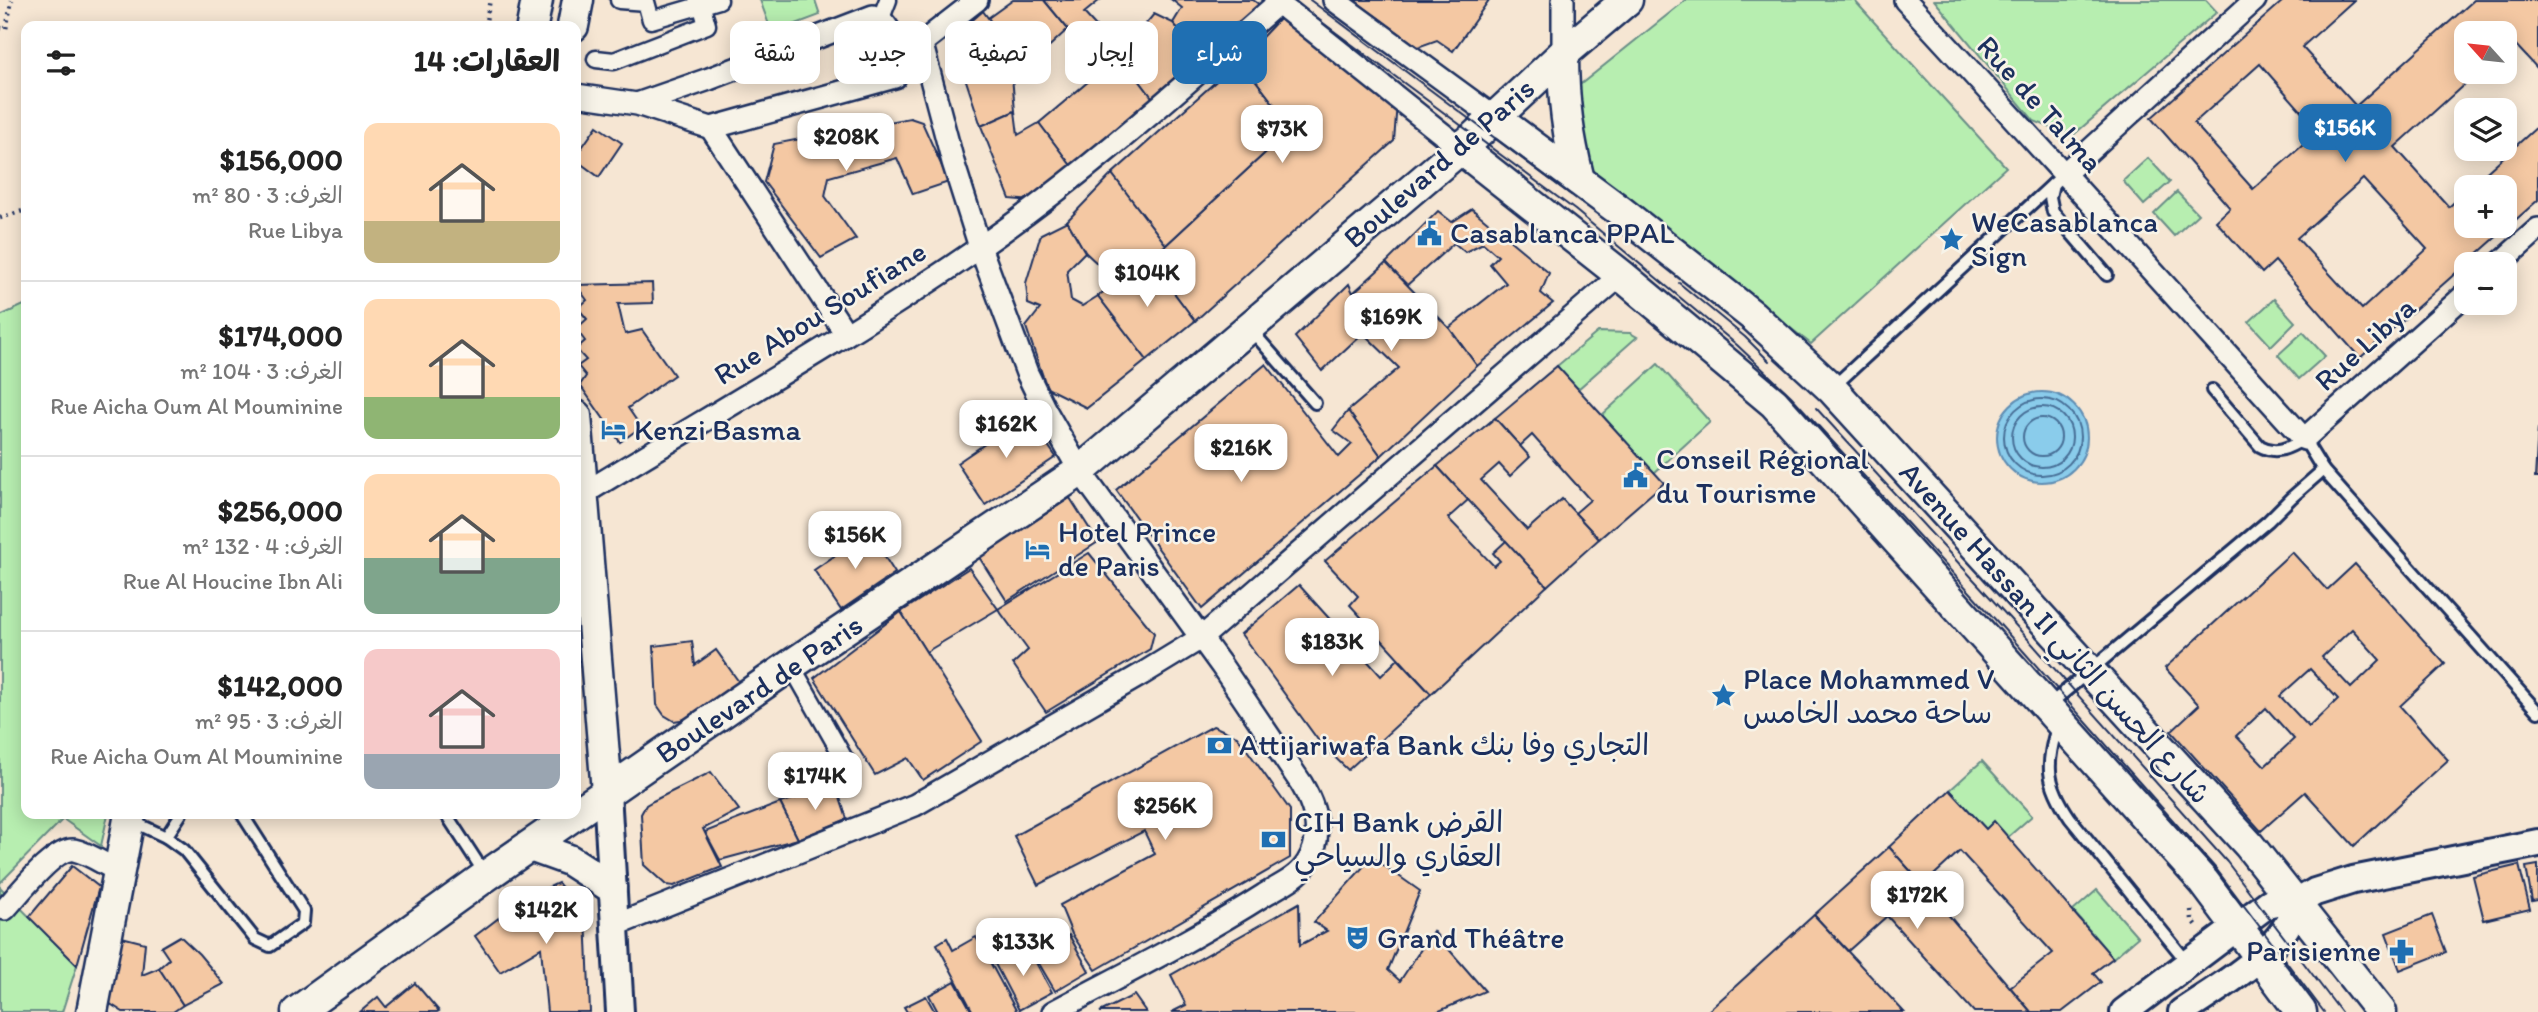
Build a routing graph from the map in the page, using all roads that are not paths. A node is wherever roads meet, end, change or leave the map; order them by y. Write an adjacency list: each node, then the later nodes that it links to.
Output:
1 (537, 0): 14 (main road)
2 (578, 0): 15 (main road)
3 (619, 0): 12 (street)
4 (719, 0): 12 (street)
5 (978, 0): 16 (street)
6 (1334, 0): 23 (street, Avenue Hassan II شارع الحسن الثاني)
7 (1563, 0): 17 (street)
8 (1627, 0): 17 (main road, Boulevard de Paris)
9 (1905, 0): 26 (street, Rue de Talma)
10 (2255, 0): 26 (street)
11 (1277, 1): 25 (street, Avenue Hassan II شارع الحسن الثاني); 29 (street, Rue Abou Soufiane)
12 (701, 3): 18 (street)
13 (885, 9): 22 (street)
14 (533, 21)
15 (574, 21)
16 (931, 38)
17 (1563, 54): 23 (main road, Boulevard de Paris); 27 (main road)
18 (596, 59)
19 (931, 79): 29 (street)
20 (870, 84): 24 (street)
21 (581, 96): 22 (street)
22 (636, 104): 24 (street)
23 (1495, 118): 25 (main road, Boulevard de Paris); 27 (main road, Avenue Hassan II شارع الحسن الثاني)
24 (711, 128): 35 (street)
25 (1460, 148): 31 (main road, Avenue Hassan II شارع الحسن الثاني); 34 (main road, Boulevard de Paris)
26 (2059, 178): 32 (lane); 36 (lane); 39 (street, Rue de Talma)
27 (1579, 180): 36 (main road, Avenue Hassan II شارع الحسن الثاني)
28 (2538, 229): 30 (street)
29 (980, 247): 35 (street, Rue Abou Soufiane); 41 (street)
30 (2512, 252)
31 (1620, 275): 44 (street); 48 (main road, Avenue Hassan II شارع الحسن الثاني)
32 (2107, 275)
33 (2454, 305): 39 (street, Rue Libya)
34 (1249, 328): 38 (lane); 41 (main road, Boulevard de Paris)
35 (846, 334): 43 (street, Rue Abou Soufiane)
36 (1832, 389): 46 (main road, Avenue Hassan II شارع الحسن الثاني)
37 (2212, 390): 39 (lane)
38 (1315, 403)
39 (2304, 439): 40 (lane, Rue de Talma)
40 (2323, 470): 46 (lane); 47 (lane, Rue de Talma)
41 (1080, 471): 44 (street); 45 (main road, Boulevard de Paris)
42 (581, 472): 43 (main road)
43 (583, 494): 50 (main road)
44 (1201, 638): 66 (street); 73 (street)
45 (791, 665): 49 (street); 50 (main road, Boulevard de Paris)
46 (2089, 670): 48 (lane); 64 (main road, Avenue Hassan II شارع الحسن الثاني)
47 (2538, 712)
48 (2053, 713): 67 (main road, Avenue Hassan II شارع الحسن الثاني); 69 (lane)
49 (846, 762)
50 (607, 792): 51 (main road, Boulevard de Paris); 63 (street)
51 (581, 810)
52 (129, 819): 61 (main road)
53 (133, 819): 58 (lane)
54 (178, 819): 58 (lane)
55 (245, 819): 58 (lane)
56 (449, 819): 62 (lane)
57 (568, 819): 60 (main road, Boulevard de Paris)
58 (166, 837)
59 (2538, 844): 64 (street)
60 (530, 846): 62 (main road, Boulevard de Paris); 63 (main road)
61 (118, 871): 65 (street); 70 (main road)
62 (486, 876): 71 (main road, Boulevard de Paris)
63 (611, 887): 66 (street)
64 (2296, 903): 67 (street); 68 (street); 77 (main road, Avenue Hassan II شارع الحسن الثاني)
65 (5, 909)
66 (616, 925): 72 (street)
67 (2237, 925): 68 (main road, Avenue Hassan II شارع الحسن الثاني); 69 (street)
68 (2260, 956): 75 (street); 76 (main road, Avenue Hassan II شارع الحسن الثاني)
69 (2188, 963): 74 (street)
70 (92, 1012)
71 (297, 1012)
72 (621, 1012)
73 (1054, 1012)
74 (2124, 1012)
75 (2182, 1012)
76 (2301, 1012)
77 (2381, 1012)

